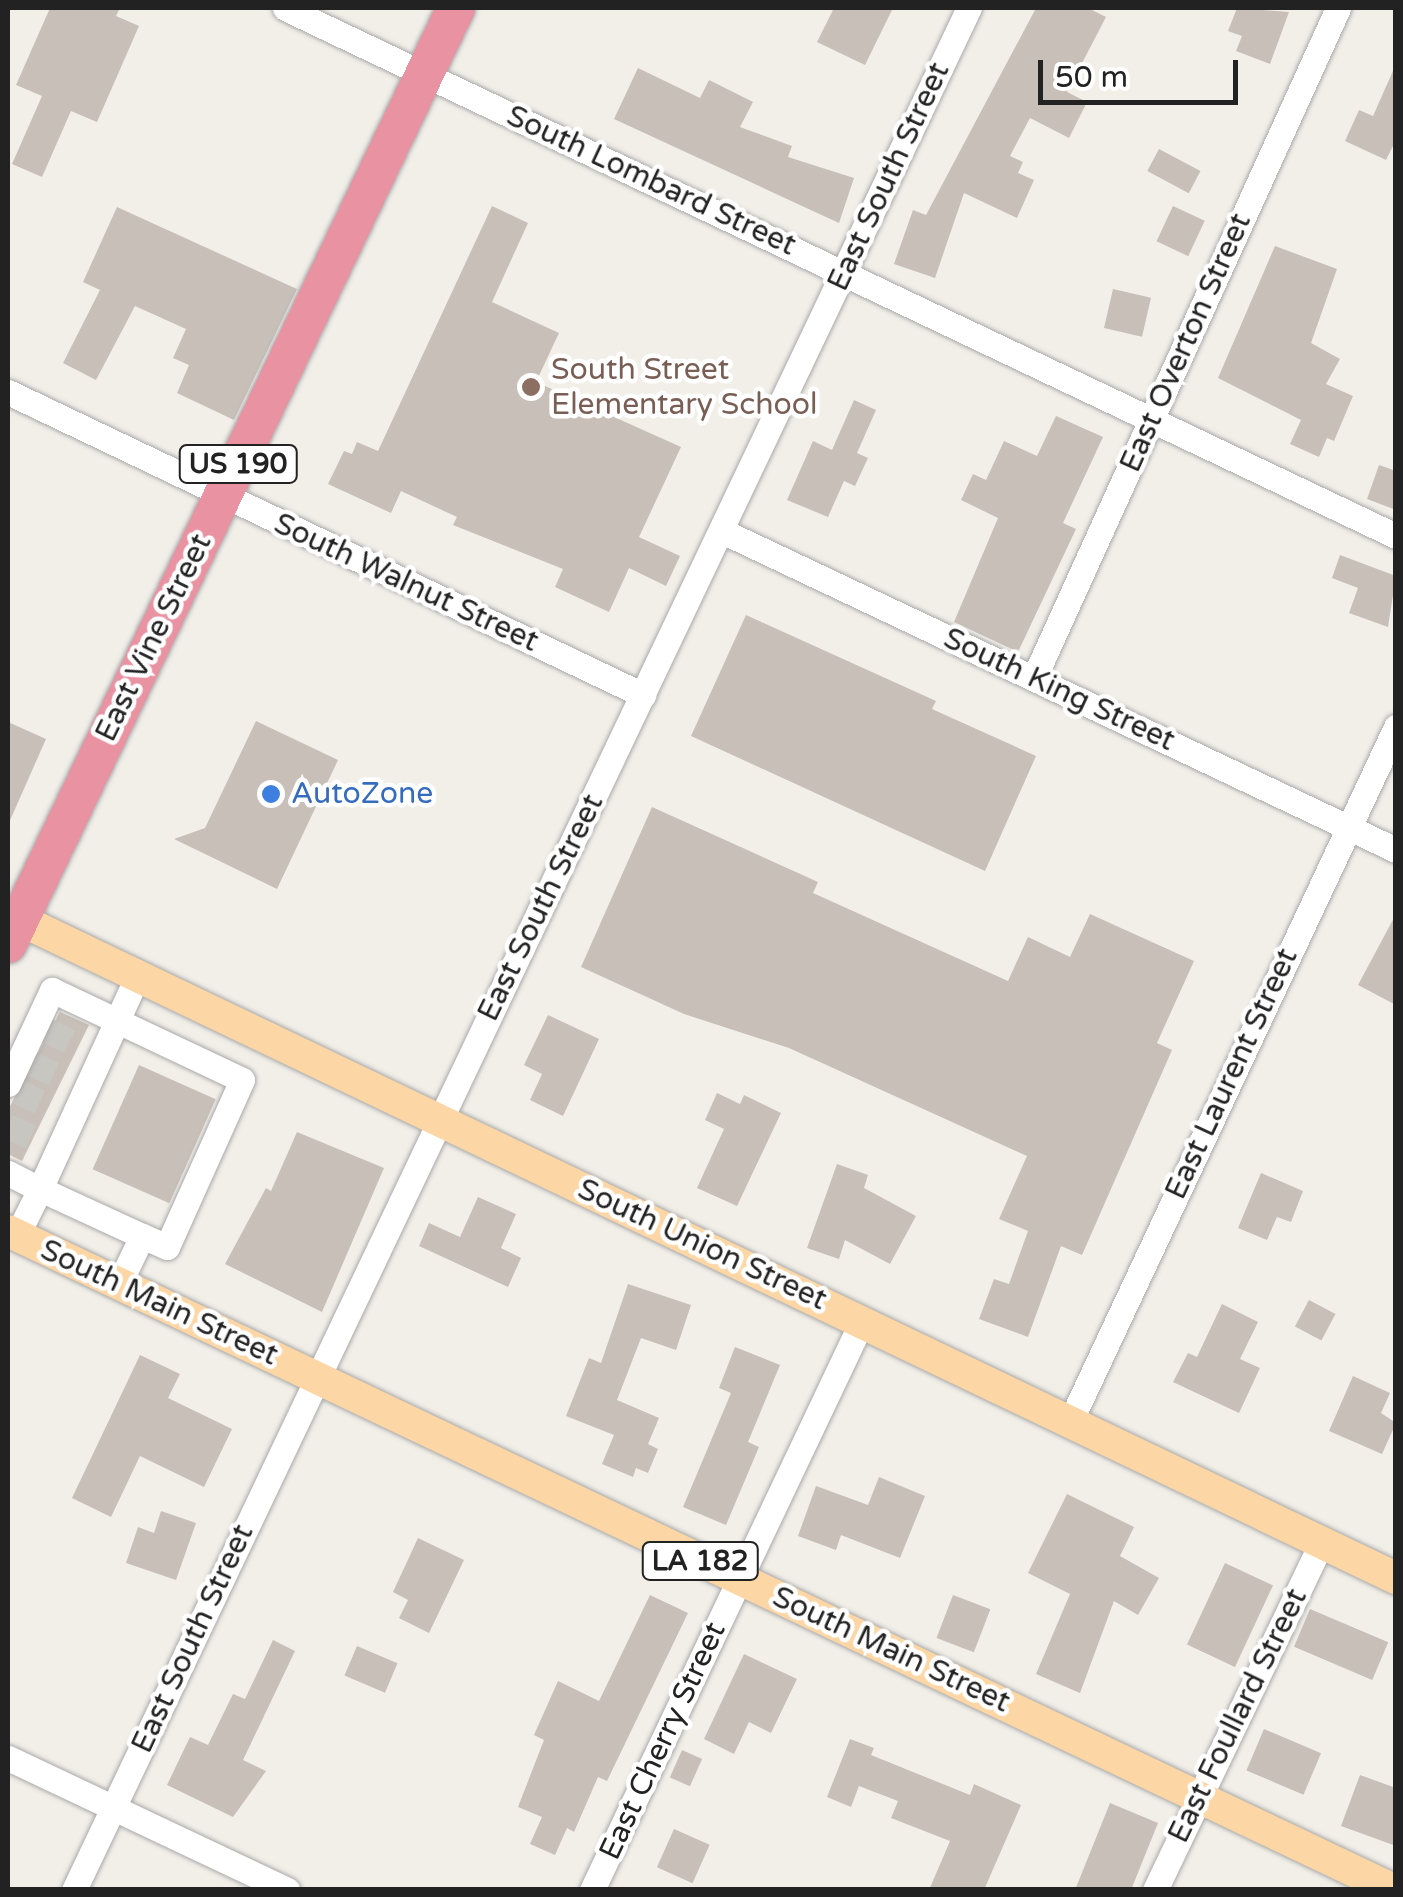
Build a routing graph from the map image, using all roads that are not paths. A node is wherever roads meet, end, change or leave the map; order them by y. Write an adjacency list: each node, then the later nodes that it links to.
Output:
1 (285, 8): 5 (street, South Lombard Street)
2 (456, 8): 5 (highway, East Vine Street / US 190)
3 (969, 8): 6 (street, East South Street)
4 (1338, 8): 8 (street, East Overton Street)
5 (425, 74): 6 (street, South Lombard Street); 9 (highway, East Vine Street / US 190)
6 (844, 272): 8 (street, South Lombard Street); 10 (street, East South Street)
7 (8, 392): 9 (street, South Walnut Street)
8 (1150, 421): 11 (street, South Lombard Street); 12 (street, East Overton Street)
9 (222, 496): 13 (street, South Walnut Street); 17 (highway, East Vine Street / US 190)
10 (722, 531): 12 (street, South King Street); 13 (street, East South Street)
11 (1396, 536)
12 (1034, 678): 15 (street, South King Street)
13 (643, 695): 22 (street, East South Street)
14 (1396, 726): 15 (street, East Laurent Street)
15 (1347, 826): 16 (street, South King Street); 32 (street, East Laurent Street)
16 (1396, 850)
17 (11, 926): 18 (main road, South Union Street)
18 (137, 977): 19 (street); 22 (main road, South Union Street)
19 (117, 1021): 20 (street); 24 (street); 28 (street)
20 (28, 1042): 21 (street)
21 (11, 1087)
22 (441, 1123): 30 (main road, South Union Street); 31 (street, East South Street)
23 (34, 1138): 24 (street)
24 (59, 1148): 26 (street)
25 (8, 1173): 26 (street)
26 (40, 1189): 27 (street); 28 (street)
27 (12, 1233): 29 (main road, South Main Street / LA 182)
28 (142, 1236): 29 (street)
29 (119, 1284): 31 (main road, South Main Street / LA 182)
30 (862, 1320): 32 (main road, South Union Street); 35 (street, East Cherry Street)
31 (316, 1378): 35 (main road, South Main Street / LA 182); 38 (street, East South Street)
32 (1070, 1422): 33 (main road, South Union Street)
33 (1322, 1542): 34 (main road, South Union Street); 37 (street, East Foullard Street)
34 (1396, 1578)
35 (739, 1580): 37 (main road, South Main Street / LA 182); 41 (street, East Cherry Street)
36 (8, 1758): 38 (street)
37 (1200, 1797): 42 (street, East Foullard Street); 43 (main road, South Main Street / LA 182)
38 (113, 1808): 39 (street, East South Street); 40 (street)
39 (74, 1890)
40 (287, 1890)
41 (592, 1890)
42 (1155, 1890)
43 (1394, 1890)

